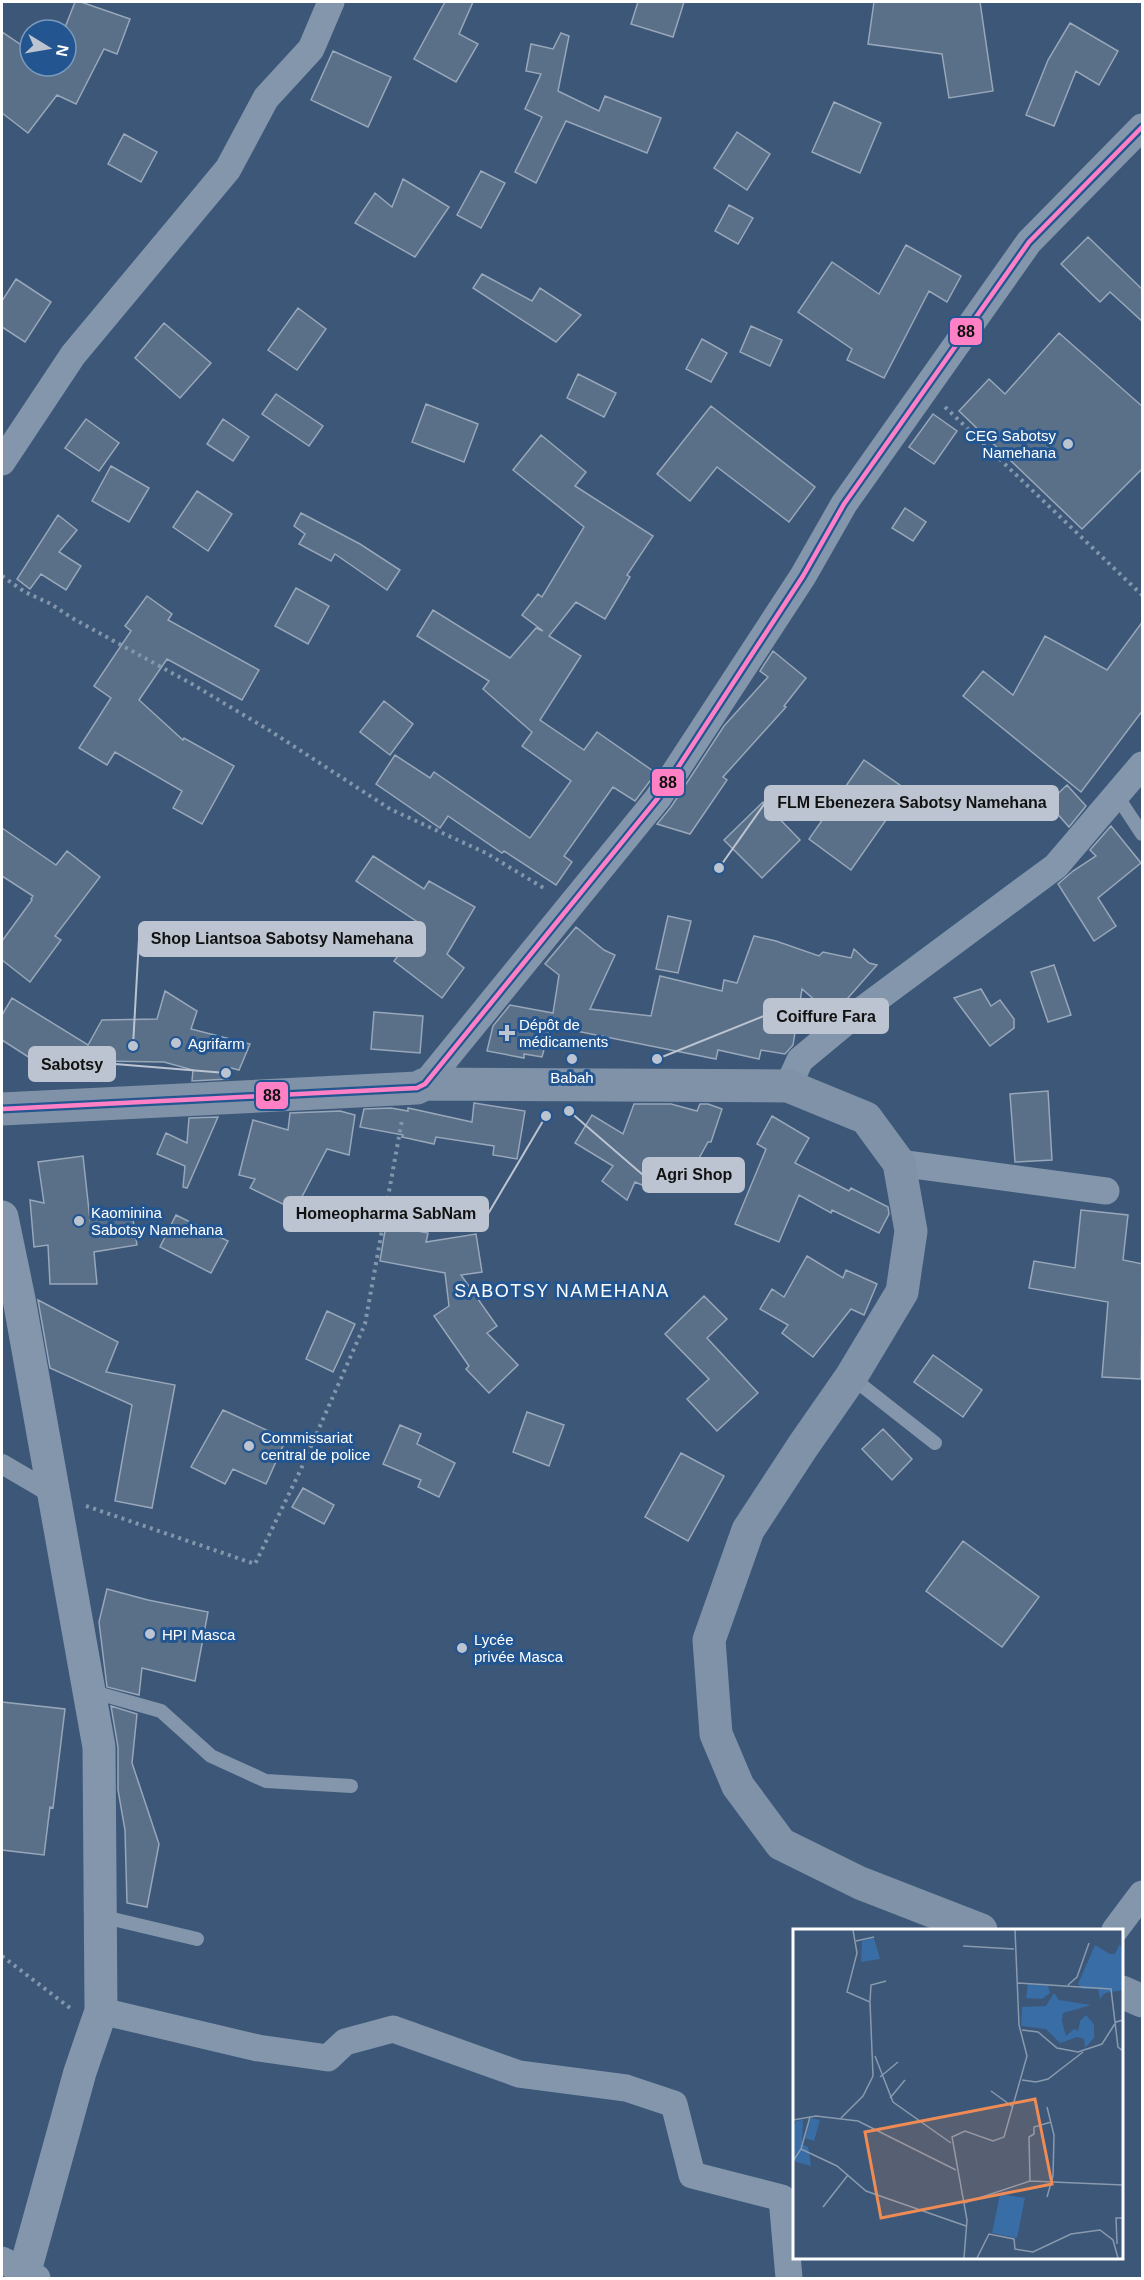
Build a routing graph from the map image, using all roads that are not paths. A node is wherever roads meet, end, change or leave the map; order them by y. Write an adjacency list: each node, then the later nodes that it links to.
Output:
1 (331, 2): 3 (street)
2 (1143, 127): 7 (street)
3 (2, 462)
4 (1143, 765): 5 (street)
5 (1117, 796): 6 (lane); 8 (street)
6 (1143, 834)
7 (421, 1086): 8 (main road); 9 (main road)
8 (788, 1086): 10 (main road)
9 (2, 1109)
10 (899, 1163): 11 (street); 13 (main road)
11 (1106, 1191)
12 (2, 1217): 16 (street)
13 (851, 1377): 14 (lane); 21 (main road)
14 (935, 1443)
15 (2, 1464): 16 (street)
16 (55, 1495): 17 (street)
17 (88, 1691): 18 (lane); 20 (street)
18 (351, 1786)
19 (1143, 1894): 22 (street)
20 (100, 1916): 23 (lane); 26 (street)
21 (978, 1929)
22 (1116, 1929)
23 (197, 1939)
24 (1123, 1992): 25 (main road)
25 (1143, 2001)
26 (98, 2019): 27 (street); 28 (street)
27 (22, 2272)
28 (789, 2278)

